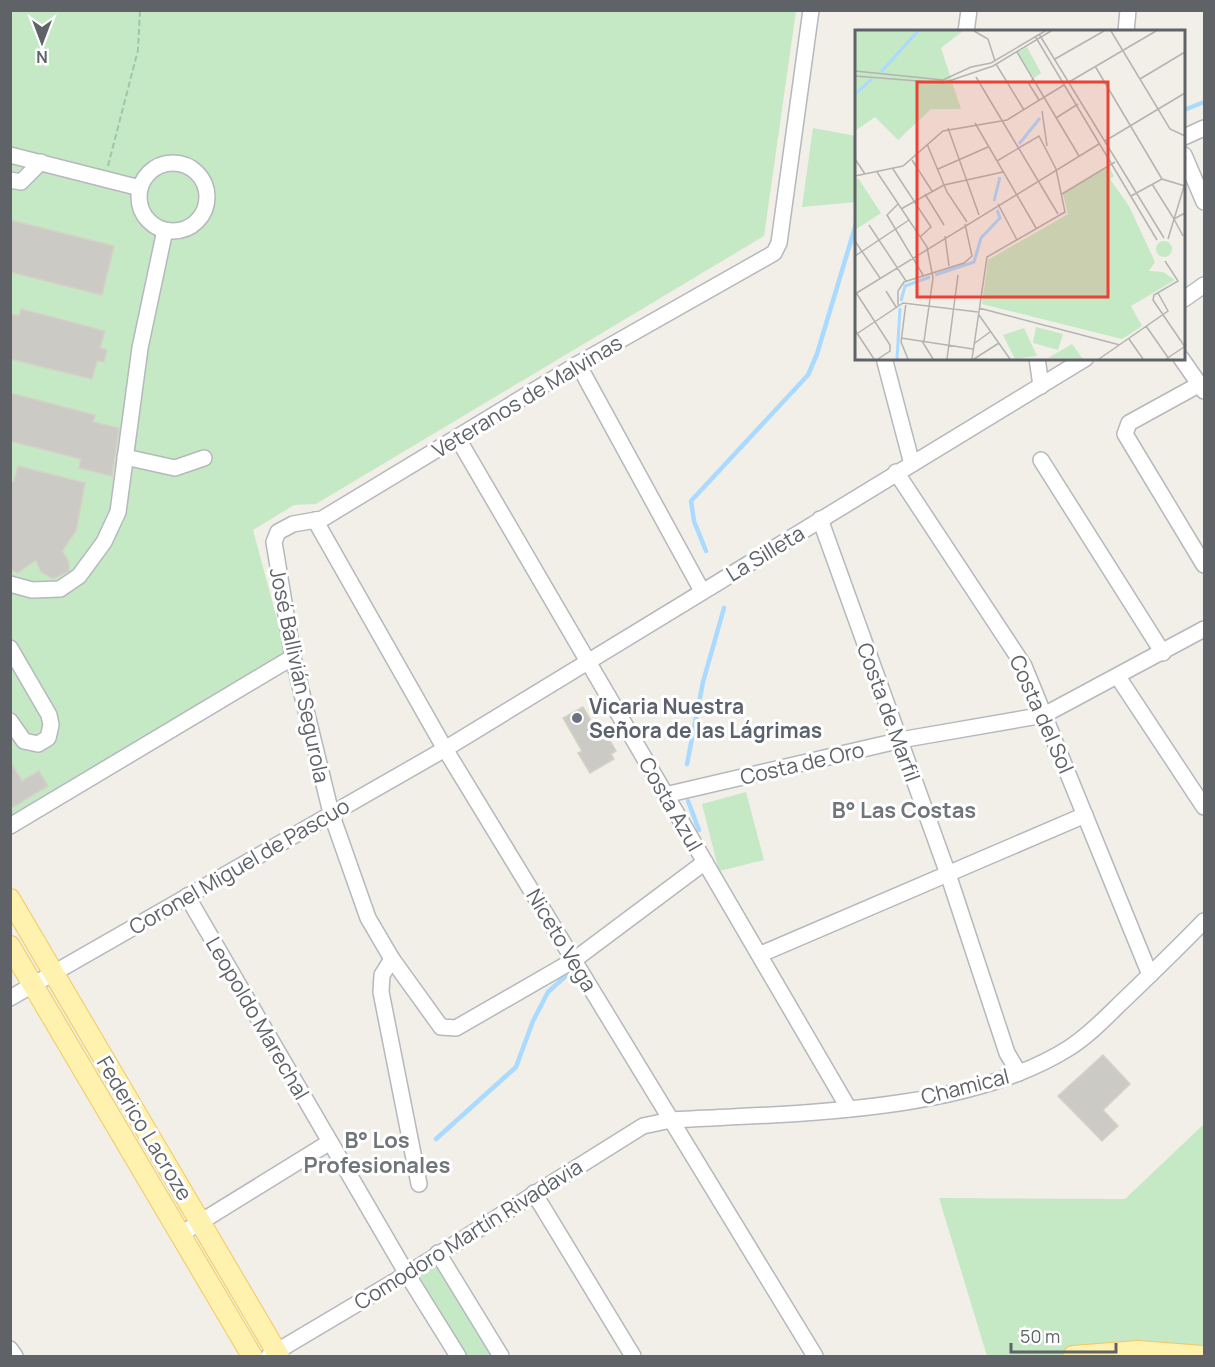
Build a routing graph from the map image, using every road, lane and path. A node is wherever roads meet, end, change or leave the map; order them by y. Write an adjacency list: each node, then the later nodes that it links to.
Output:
1 (140, 10): 12 (path)
2 (811, 10): 23 (street, Veteranos de Malvinas)
3 (969, 10): 5 (street)
4 (1128, 10): 6 (street)
5 (966, 30)
6 (1126, 30)
7 (1204, 128): 8 (street)
8 (1185, 137)
9 (10, 155): 11 (street)
10 (1185, 157): 15 (street)
11 (41, 162): 12 (street); 13 (street)
12 (105, 179): 14 (street)
13 (10, 180)
14 (140, 188): 16 (street); 16 (street)
15 (1204, 202)
16 (165, 230): 27 (street)
17 (1204, 285): 18 (street)
18 (1185, 298)
19 (885, 360): 30 (street)
20 (1037, 360): 24 (street)
21 (1083, 360): 24 (street, La Silleta)
22 (1182, 360): 25 (street)
23 (578, 364): 26 (street, Veteranos de Malvinas); 37 (street)
24 (1041, 386): 30 (street, La Silleta)
25 (1202, 388): 35 (street)
26 (457, 437): 33 (street, Veteranos de Malvinas); 42 (street, Costa Azul)
27 (125, 457): 28 (street); 36 (street)
28 (204, 458)
29 (1041, 460): 40 (street)
30 (912, 464): 31 (street, La Silleta)
31 (896, 472): 32 (street, La Silleta); 44 (street, Costa del Sol)
32 (820, 519): 37 (street, La Silleta); 46 (street, Costa de Marfil)
33 (315, 520): 34 (street, Veteranos de Malvinas); 47 (street, Niceto Vega)
34 (274, 542): 41 (street, José Ballivián Segurola)
35 (1204, 565)
36 (10, 584)
37 (702, 591): 42 (street, La Silleta)
38 (1204, 629): 40 (street, Costa de Oro)
39 (10, 648): 45 (street)
40 (1163, 653): 43 (street, Costa de Oro)
41 (293, 657): 50 (street, José Ballivián Segurola); 52 (street)
42 (587, 661): 47 (street, La Silleta); 48 (street, Costa Azul)
43 (1118, 677): 44 (street, Costa de Oro); 49 (street)
44 (1044, 715): 46 (street, Costa de Oro); 51 (street, Costa del Sol)
45 (10, 721)
46 (900, 741): 48 (street, Costa de Oro); 54 (street, Costa de Marfil)
47 (445, 748): 50 (street, Coronel Miguel de Pascuo); 61 (street, Niceto Vega)
48 (665, 795): 53 (street, Costa Azul)
49 (1204, 807)
50 (331, 813): 55 (street, Coronel Miguel de Pascuo); 60 (street, José Ballivián Segurola)
51 (1085, 815): 54 (street); 63 (street, Costa del Sol)
52 (10, 826)
53 (705, 862): 59 (street, Costa Azul); 61 (street)
54 (948, 874): 59 (street); 66 (street, Costa de Marfil)
55 (187, 896): 62 (street, Coronel Miguel de Pascuo); 69 (street, Leopoldo Marechal)
56 (10, 899): 62 (main road, Federico Lacroze)
57 (1204, 921): 63 (street, Chamical)
58 (10, 946): 64 (main road, Federico Lacroze)
59 (761, 954): 67 (street, Costa Azul)
60 (392, 959): 61 (street, José Ballivián Segurola); 70 (street)
61 (574, 960): 68 (street, Niceto Vega)
62 (53, 974): 64 (street, Coronel Miguel de Pascuo); 72 (main road, Federico Lacroze)
63 (1150, 975): 66 (street, Chamical)
64 (33, 984): 65 (street, Coronel Miguel de Pascuo); 73 (main road, Federico Lacroze)
65 (10, 998)
66 (1019, 1073): 67 (street, Chamical)
67 (849, 1109): 68 (street, Chamical)
68 (671, 1120): 71 (street, Comodoro Martín Rivadavia); 83 (street, Niceto Vega)
69 (330, 1142): 72 (street); 75 (street, Leopoldo Marechal)
70 (419, 1184)
71 (534, 1193): 74 (street, Comodoro Martín Rivadavia); 82 (street)
72 (200, 1221): 73 (street); 77 (main road, Federico Lacroze)
73 (181, 1234): 79 (main road, Federico Lacroze)
74 (438, 1253): 75 (street, Comodoro Martín Rivadavia); 81 (street)
75 (407, 1274): 77 (street, Comodoro Martín Rivadavia); 80 (street, Leopoldo Marechal)
76 (10, 1349): 78 (street)
77 (275, 1355)
78 (15, 1356)
79 (252, 1356)
80 (458, 1356)
81 (501, 1356)
82 (633, 1356)
83 (814, 1356)
84 (1073, 1356): 85 (main road)
85 (1203, 1356)

